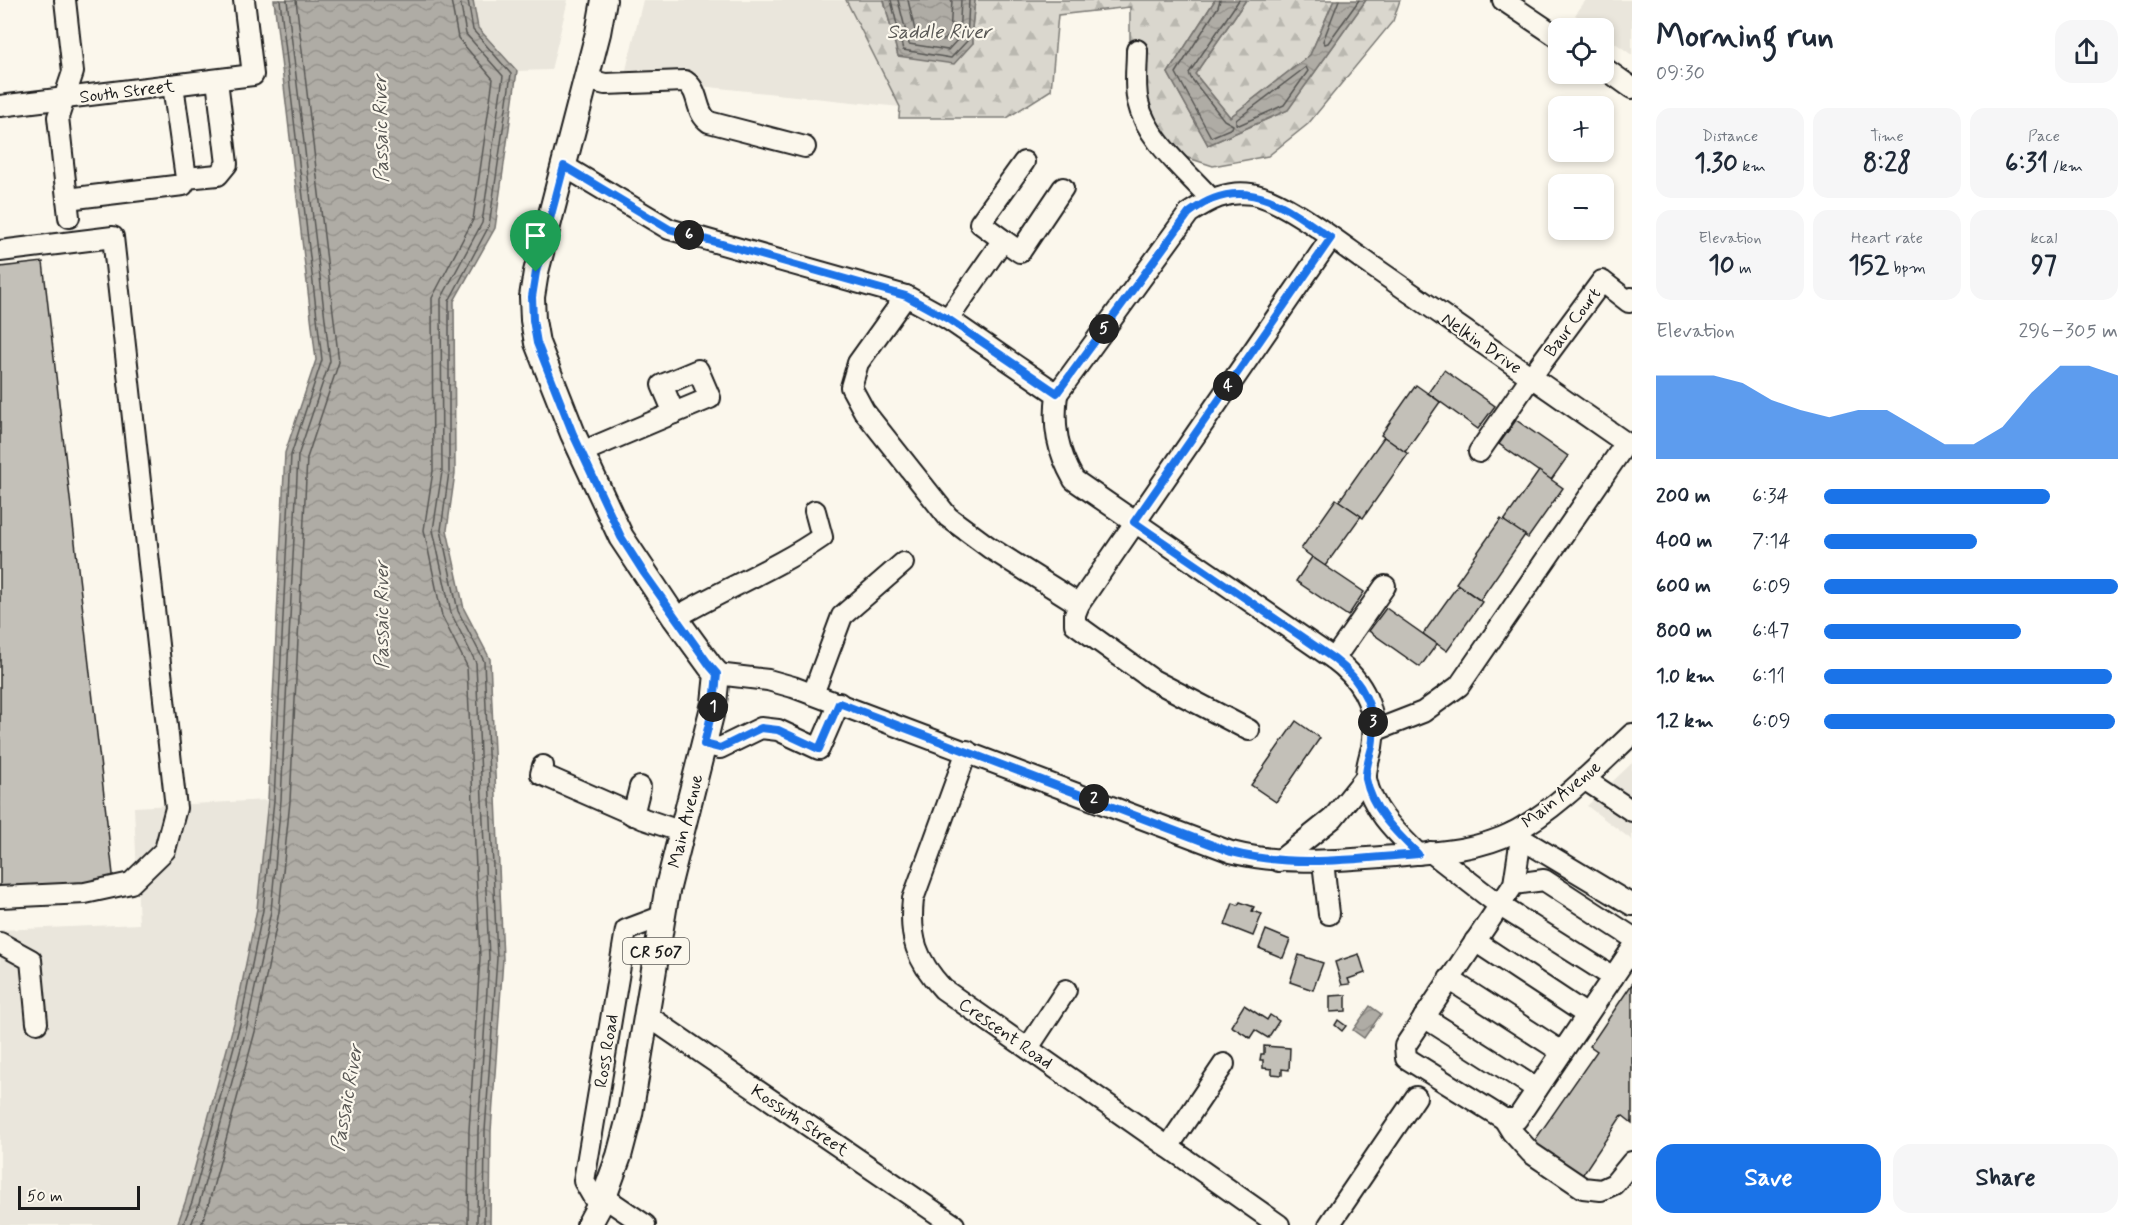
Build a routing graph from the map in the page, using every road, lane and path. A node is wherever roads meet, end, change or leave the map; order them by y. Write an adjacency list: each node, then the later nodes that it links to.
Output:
1 (65, 0): 12 (street)
2 (244, 0): 9 (street, South Street)
3 (604, 0): 8 (main road)
4 (1503, 0): 5 (street)
5 (1548, 31)
6 (1137, 50): 19 (street)
7 (1614, 75): 11 (street)
8 (586, 79): 14 (street); 16 (main road)
9 (217, 80): 10 (street, South Street); 17 (street)
10 (173, 85): 12 (street, South Street); 17 (street)
11 (1632, 88)
12 (65, 98): 13 (street, South Street); 17 (street)
13 (0, 106)
14 (804, 147)
15 (1024, 162): 21 (street)
16 (564, 166): 23 (street); 30 (main road)
17 (186, 178)
18 (1063, 188): 21 (street)
19 (1211, 199): 20 (street, Nelkin Drive); 27 (street, Nelkin Drive)
20 (1331, 238): 26 (street, Nelkin Drive); 33 (street)
21 (1003, 240): 25 (street)
22 (0, 251): 59 (street)
23 (906, 296): 25 (street); 36 (street)
24 (1632, 298): 26 (street, Baur Court)
25 (948, 319): 27 (street)
26 (1531, 377): 29 (street, Nelkin Drive); 31 (street, Baur Court)
27 (1057, 393): 33 (street)
28 (674, 413): 30 (street)
29 (1629, 443): 43 (street, Nelkin Drive)
30 (582, 452): 37 (main road)
31 (1479, 452)
32 (815, 511): 37 (street)
33 (1134, 522): 36 (street); 38 (street)
34 (903, 563): 40 (street)
35 (1385, 586): 38 (street)
36 (1079, 604): 42 (street)
37 (675, 618): 39 (main road)
38 (1334, 659): 43 (street)
39 (717, 674): 40 (street, Main Avenue); 45 (main road, Main Avenue / CR 507)
40 (813, 694): 41 (street, Main Avenue)
41 (839, 703): 45 (street); 46 (street, Main Avenue)
42 (1249, 730)
43 (1374, 732): 48 (street)
44 (1632, 734): 49 (street, Main Avenue)
45 (704, 744): 53 (main road, Main Avenue / CR 507)
46 (967, 751): 56 (street, Main Avenue); 75 (street, Crescent Road)
47 (543, 766): 52 (street)
48 (1366, 777): 55 (street); 56 (street)
49 (1584, 779): 51 (street); 54 (street, Main Avenue)
50 (640, 787): 52 (street)
51 (1632, 811)
52 (633, 814): 53 (street)
53 (682, 832): 63 (main road, Main Avenue / CR 507)
54 (1517, 836): 55 (street, Main Avenue); 58 (street); 61 (street)
55 (1424, 853): 57 (street, Main Avenue); 60 (street)
56 (1279, 861): 57 (street, Main Avenue)
57 (1323, 862): 62 (street)
58 (1514, 884): 60 (street); 64 (street)
59 (0, 897)
60 (1499, 905): 65 (street); 68 (street)
61 (1632, 905)
62 (1329, 914)
63 (663, 916): 71 (main road, Main Avenue / CR 507); 83 (street, Ross Road)
64 (1632, 937)
65 (1475, 941): 69 (street); 72 (street)
66 (0, 943): 74 (street)
67 (1632, 949): 68 (street)
68 (1613, 977): 72 (street)
69 (1449, 979): 73 (street); 76 (street)
70 (1066, 990): 75 (street)
71 (645, 1014): 83 (main road, Main Avenue / CR 507); 85 (street, Kossuth Street)
72 (1587, 1015): 76 (street)
73 (1424, 1017): 78 (street); 80 (street)
74 (37, 1023)
75 (1028, 1048): 81 (street, Crescent Road)
76 (1562, 1052): 78 (street)
77 (1224, 1064): 81 (street)
78 (1537, 1089): 80 (street)
79 (1416, 1097): 87 (street)
80 (1504, 1119): 82 (street)
81 (1168, 1147): 86 (street, Crescent Road)
82 (1632, 1162)
83 (597, 1210): 84 (street)
84 (645, 1225)
85 (954, 1225)
86 (1279, 1225)
87 (1329, 1225)

